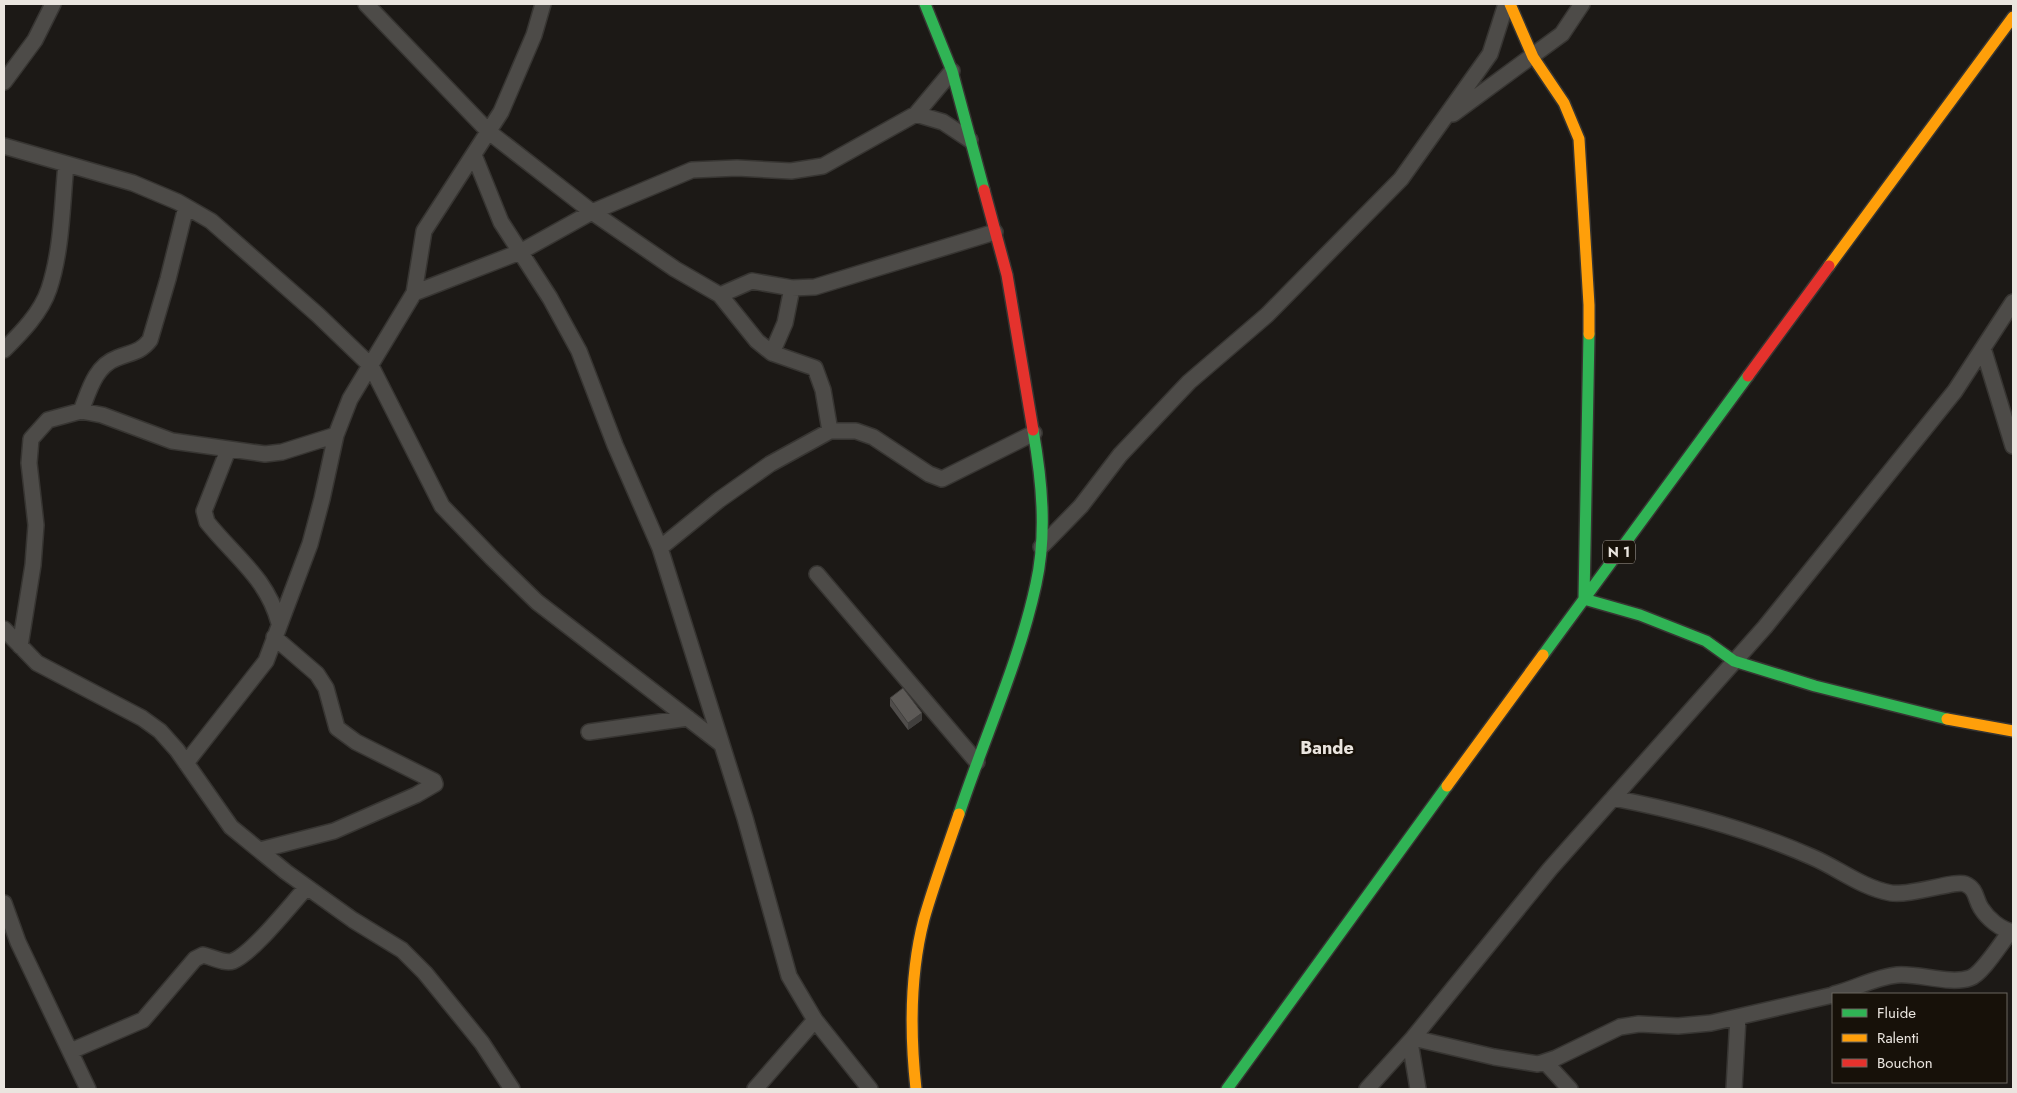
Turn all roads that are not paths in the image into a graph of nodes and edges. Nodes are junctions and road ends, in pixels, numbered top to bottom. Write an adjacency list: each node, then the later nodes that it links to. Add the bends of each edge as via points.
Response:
1 (53, 4): 11 (street, via 35,40)
2 (366, 4): 14 (street)
3 (543, 4): 14 (street, via 534,35)
4 (925, 4): 10 (main road)
5 (1506, 4): 13 (street, via 1490,54)
6 (1510, 4): 9 (main road)
7 (1582, 4): 9 (street, via 1562,34)
8 (2013, 17): 40 (main road, N 1)
9 (1533, 57): 13 (street); 40 (main road, via 1564,103 1579,139 1589,305)
10 (952, 72): 12 (street); 15 (main road)
11 (4, 82)
12 (916, 114): 15 (street, via 943,122); 20 (street, via 824,166 791,171 692,170)
13 (1444, 120): 37 (street, via 1401,179 1267,315 1189,382 1120,455 1081,506)
14 (489, 132): 17 (street); 20 (street)
15 (970, 140): 21 (main road)
16 (4, 146): 18 (street)
17 (474, 155): 22 (street, via 501,222); 24 (street, via 424,231)
18 (66, 164): 19 (street, via 133,183); 28 (street, via 58,245 49,290 36,315)
19 (186, 207): 30 (street, via 211,221); 31 (street, via 150,340 134,354 116,358 102,367)
20 (592, 212): 22 (street); 25 (street, via 675,269)
21 (995, 232): 23 (street, via 815,287); 33 (main road, via 1007,275)
22 (520, 252): 24 (street); 38 (street, via 579,351)
23 (792, 288): 25 (street, via 752,280); 29 (street, via 785,323)
24 (414, 293): 30 (street)
25 (720, 295): 29 (street, via 757,341)
26 (2013, 302): 27 (street)
27 (1983, 348): 35 (street); 45 (street, via 1955,391)
28 (4, 350)
29 (772, 353): 32 (street, via 815,368 823,390)
30 (371, 366): 34 (street, via 350,399); 46 (street, via 442,506 537,602)
31 (81, 411): 36 (street, via 102,415 172,442); 44 (street, via 48,420 31,439 29,463 36,525)
32 (830, 431): 33 (street, via 856,431 874,437 929,474 942,479); 38 (street, via 770,464)
33 (1034, 433): 37 (main road, via 1042,493)
34 (336, 435): 36 (street, via 282,452 265,454); 41 (street, via 310,544)
35 (2013, 446)
36 (228, 450): 41 (street, via 204,511 207,522 259,578 274,602)
37 (1041, 546): 50 (main road, via 1036,584 1018,645)
38 (660, 548): 49 (street)
39 (817, 574): 50 (street)
40 (1584, 600): 45 (main road, via 1640,615 1706,641); 69 (main road, N 1)
41 (280, 623): 43 (street)
42 (4, 629): 44 (street)
43 (274, 637): 51 (street, via 266,661); 53 (street, via 317,674 326,688 337,728 356,742 435,784 334,831)
44 (20, 646): 51 (street, via 37,663 142,718 160,731)
45 (1734, 661): 47 (main road, via 1815,686 1961,723); 52 (street)
46 (688, 718): 48 (street); 49 (street)
47 (2013, 731)
48 (589, 732)
49 (720, 743): 60 (street, via 745,818 789,976)
50 (977, 762): 68 (main road, via 924,920 911,1039)
51 (186, 763): 53 (street, via 231,827)
52 (1613, 798): 56 (street, via 1745,832 1812,857 1867,886 1891,893 1912,894 1965,883 1976,892 1980,907 1996,925); 61 (street, via 1550,869)
53 (260, 850): 54 (street)
54 (307, 887): 62 (street, via 234,961 204,955 195,959 143,1020); 65 (street, via 408,956 482,1043)
55 (4, 903): 62 (street, via 18,942)
56 (2012, 932): 57 (street, via 1971,978 1957,980 1898,975)
57 (1837, 993)
58 (1832, 994): 59 (street)
59 (1738, 1018): 63 (street, via 1678,1026 1639,1024 1620,1027); 73 (street)
60 (814, 1020): 66 (street); 67 (street)
61 (1411, 1040): 63 (street, via 1494,1057 1538,1064); 70 (street); 71 (street)
62 (71, 1051): 64 (street)
63 (1545, 1062): 72 (street)
64 (88, 1089)
65 (512, 1089)
66 (755, 1089)
67 (870, 1089)
68 (916, 1089)
69 (1227, 1089)
70 (1367, 1089)
71 (1418, 1089)
72 (1570, 1089)
73 (1734, 1089)

